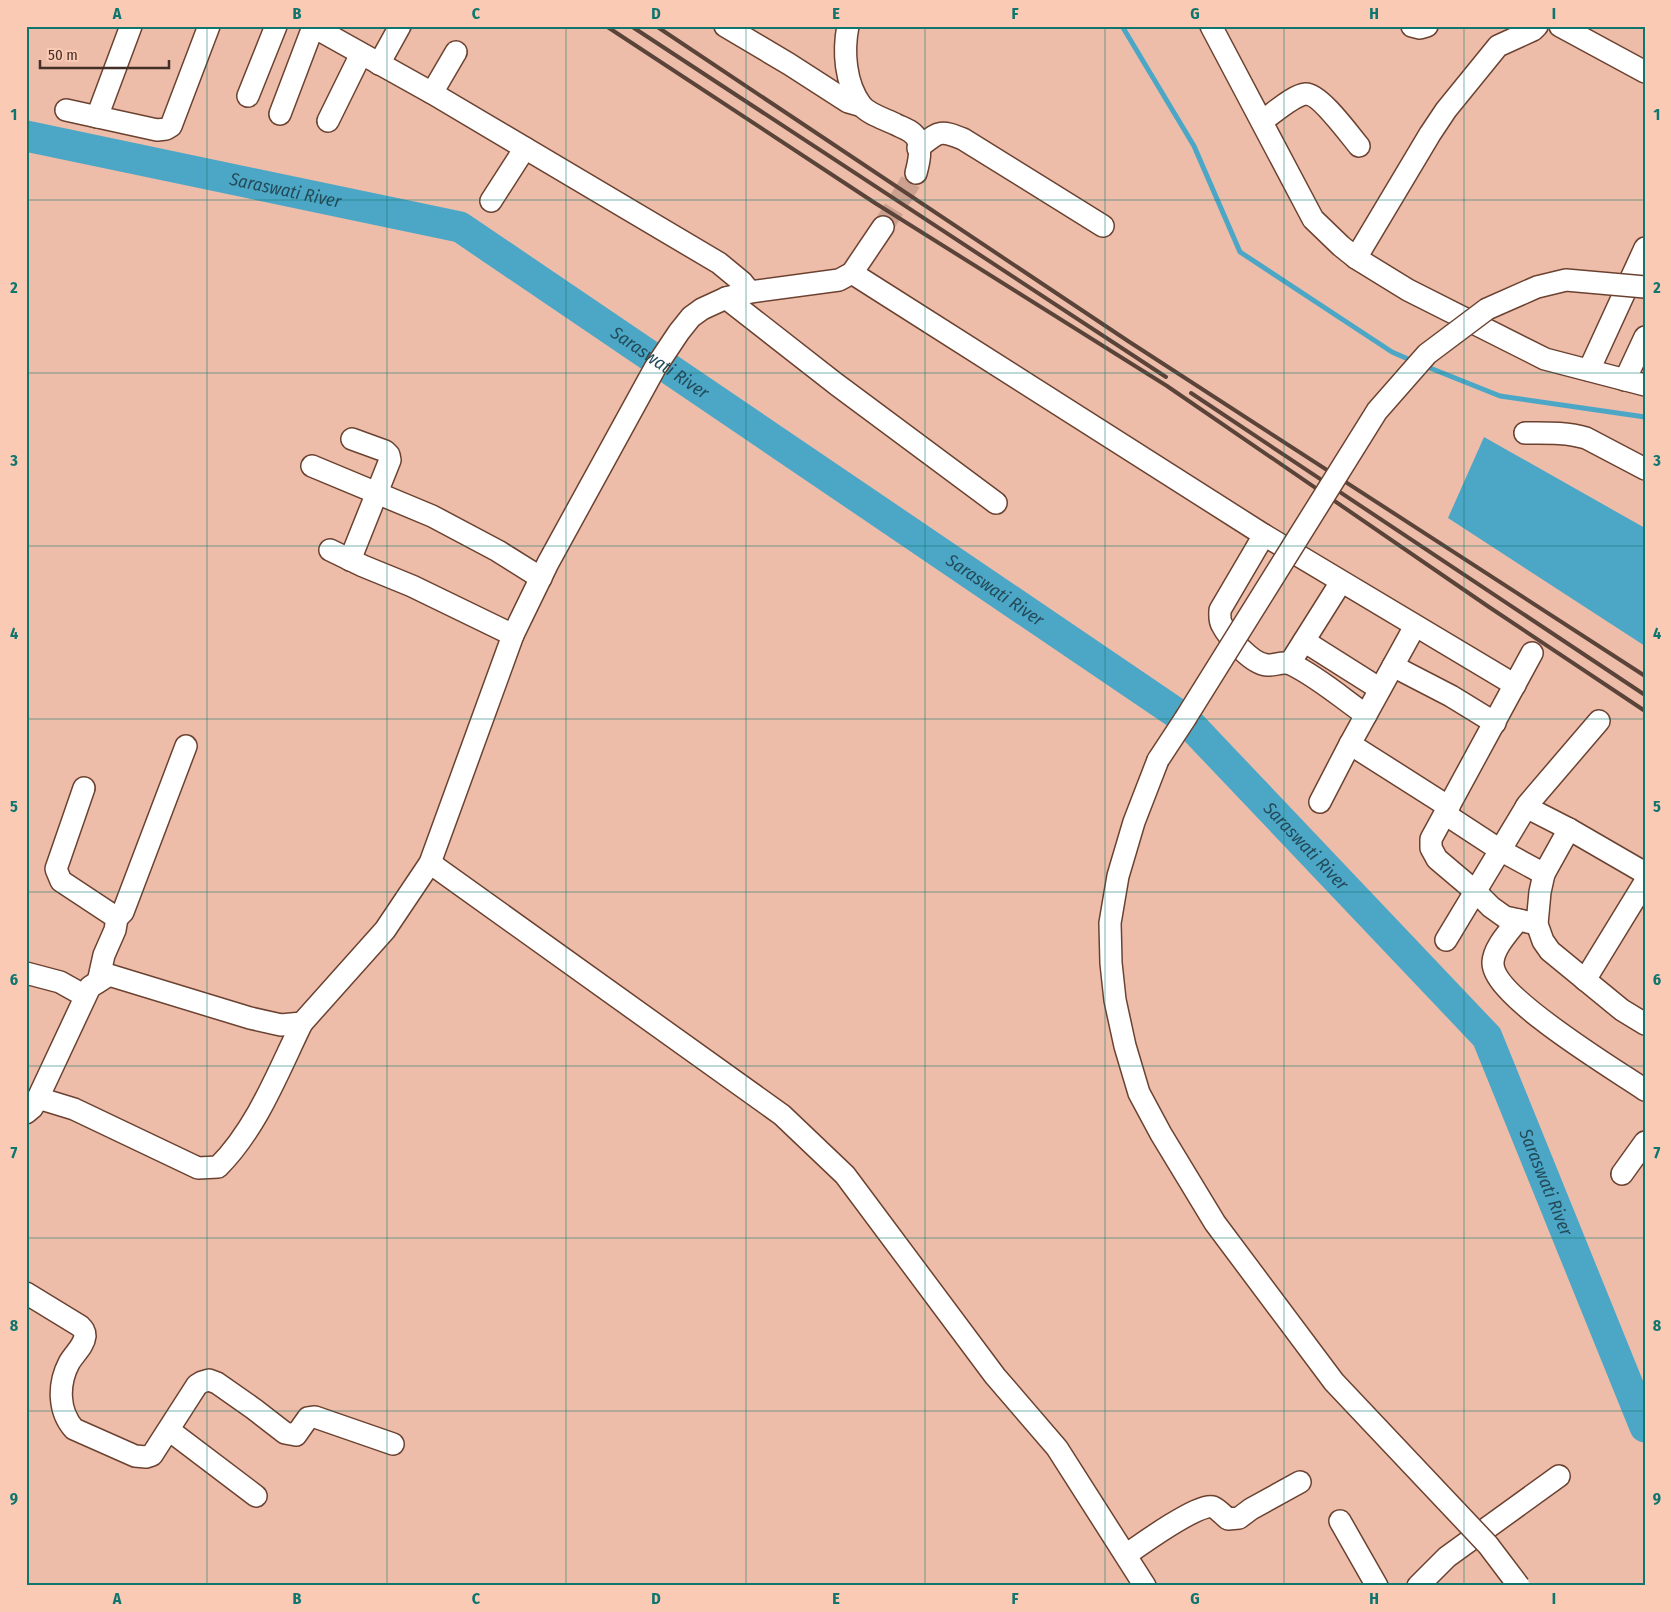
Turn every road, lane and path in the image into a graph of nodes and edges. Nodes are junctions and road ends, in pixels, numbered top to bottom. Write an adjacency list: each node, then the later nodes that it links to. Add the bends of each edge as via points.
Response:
1 (131, 26): 21 (street)
2 (209, 26): 21 (street, via 171,126 157,130)
3 (276, 26): 17 (street)
4 (312, 26): 14 (street); 20 (street)
5 (400, 26): 14 (street)
6 (725, 26): 18 (street, via 848,102)
7 (848, 26): 18 (street, via 846,63 853,90)
8 (1211, 26): 23 (street)
9 (1412, 26): 10 (street)
10 (1427, 26)
11 (1537, 26): 32 (street, via 1498,46 1468,82 1430,134)
12 (1560, 26): 15 (street)
13 (456, 52): 16 (street)
14 (370, 59): 16 (street); 22 (street)
15 (1645, 72)
16 (432, 93): 25 (street)
17 (248, 96)
18 (862, 106): 26 (street, via 910,131 917,138)
19 (66, 110): 21 (street)
20 (280, 114)
21 (97, 117)
22 (328, 121)
23 (1262, 121): 24 (street, via 1295,97 1313,96); 32 (street, via 1313,219)
24 (1359, 146)
25 (524, 148): 28 (street); 35 (street, via 719,263)
26 (918, 148): 27 (street, via 920,156); 29 (street, via 939,133 947,132)
27 (916, 173)
28 (491, 202)
29 (1103, 226)
30 (883, 227): 33 (street)
31 (1645, 248): 38 (street)
32 (1356, 258): 38 (street, via 1408,290 1545,359)
33 (852, 273): 35 (street, via 839,280); 46 (street)
34 (1645, 288): 98 (street, bridge, via 1566,280 1537,287 1487,308 1427,354 1377,411 1158,760 1118,876 1110,923 1115,1000 1124,1046 1139,1093 1215,1223 1334,1382 1488,1545)
35 (750, 292): 36 (street)
36 (726, 298): 45 (street); 49 (street, via 691,317 655,368)
37 (1645, 337): 39 (street)
38 (1589, 370): 39 (street)
39 (1635, 382)
40 (1525, 433): 43 (street, via 1581,436)
41 (352, 439): 44 (street, via 389,455 390,460)
42 (312, 466): 44 (street)
43 (1645, 469)
44 (376, 492): 48 (street); 49 (street, via 498,551)
45 (996, 503)
46 (1264, 535): 50 (street); 55 (street, via 1220,610 1219,618 1239,646 1257,662 1267,666)
47 (330, 550): 48 (street)
48 (350, 560): 52 (street)
49 (541, 578): 52 (street)
50 (1341, 582): 51 (street); 53 (street)
51 (1415, 626): 56 (street); 57 (street)
52 (514, 635): 70 (street)
53 (1304, 642): 55 (street); 58 (street)
54 (1532, 653): 57 (street)
55 (1290, 663): 59 (street)
56 (1393, 666): 58 (street); 61 (street)
57 (1515, 685): 61 (street)
58 (1380, 689): 59 (street)
59 (1366, 714): 62 (street)
60 (1599, 721): 66 (street)
61 (1495, 723): 67 (street)
62 (1350, 744): 65 (street); 67 (street)
63 (186, 746): 75 (street, via 123,912)
64 (84, 788): 75 (street, via 56,869 61,881)
65 (1320, 802)
66 (1526, 807): 68 (street); 69 (street)
67 (1447, 811): 69 (street); 74 (street, via 1431,839 1431,848 1437,859)
68 (1569, 829): 71 (street); 72 (street)
69 (1500, 850): 72 (street); 74 (street)
70 (430, 863): 81 (street, via 385,930); 94 (street, via 782,1114 845,1175 995,1376 1057,1448)
71 (1645, 873)
72 (1544, 874): 76 (street)
73 (1645, 882): 79 (street)
74 (1476, 892): 76 (street, via 1505,917); 77 (street)
75 (117, 918): 80 (street)
76 (1527, 922): 79 (street, via 1550,951); 83 (street, via 1495,953 1496,975 1510,993 1550,1026)
77 (1446, 940)
78 (26, 973): 80 (street)
79 (1585, 980): 82 (street)
80 (92, 989): 81 (street, via 109,975 250,1018 281,1025); 84 (street)
81 (302, 1023): 84 (street, via 256,1116 218,1167 198,1168 74,1109)
82 (1645, 1024)
83 (1645, 1090)
84 (32, 1105)
85 (1645, 1142): 86 (street)
86 (1622, 1174)
87 (26, 1293): 88 (street, via 85,1331 82,1345 69,1363 60,1400 74,1429 136,1456 146,1457 152,1455)
88 (169, 1430): 89 (street, via 197,1385 209,1380 285,1433 296,1435 308,1418 315,1417); 92 (street)
89 (393, 1444)
90 (1559, 1476): 95 (street, via 1447,1557)
91 (1300, 1482): 94 (street, via 1239,1518 1228,1519 1214,1507 1205,1506)
92 (256, 1496)
93 (1340, 1521): 97 (street)
94 (1126, 1555): 96 (street)
95 (1422, 1584)
96 (1145, 1586)
97 (1377, 1586)
98 (1519, 1586)

